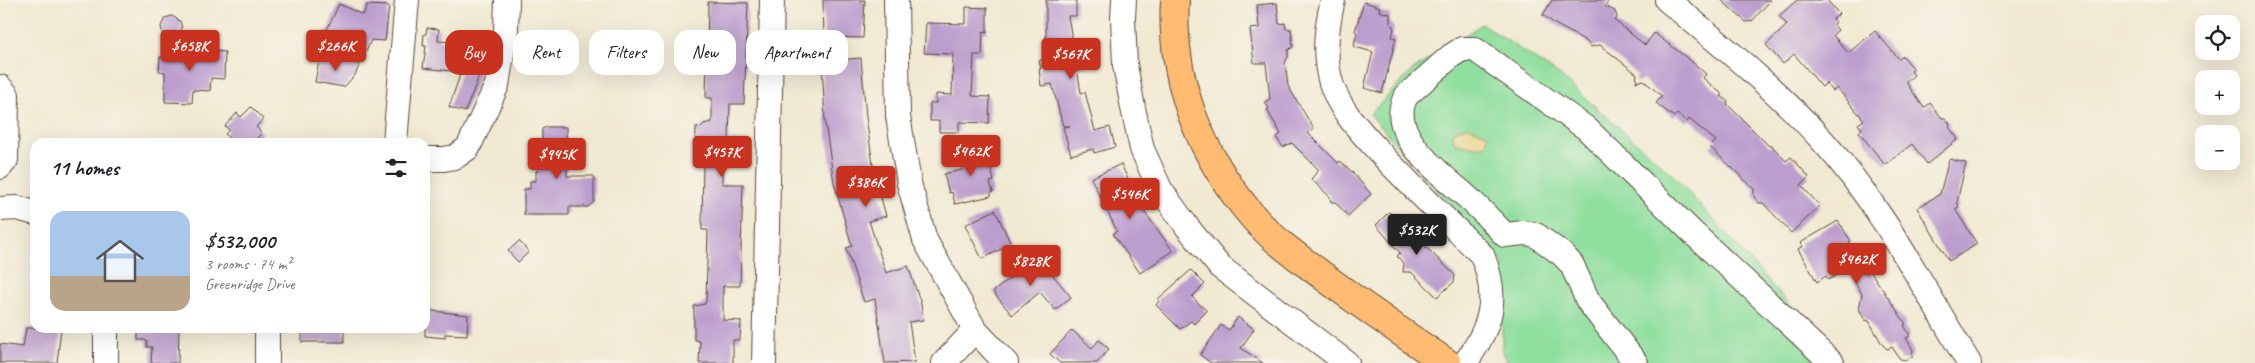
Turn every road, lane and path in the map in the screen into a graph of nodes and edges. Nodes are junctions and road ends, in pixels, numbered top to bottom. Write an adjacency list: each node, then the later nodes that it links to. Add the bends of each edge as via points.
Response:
1 (407, 0): 10 (street)
2 (507, 0): 11 (street, via 497,85 468,148 456,157)
3 (772, 0): 20 (street)
4 (896, 0): 15 (street, via 898,116 909,183 925,240)
5 (1124, 0): 23 (street, via 1125,66 1133,108 1142,149 1160,189 1220,267)
6 (1175, 0): 24 (main road, via 1176,50 1187,101 1203,143 1254,219 1282,245 1381,319)
7 (1333, 0): 25 (street, via 1326,41 1327,64 1338,100 1358,129 1482,255 1487,266 1492,293 1487,328)
8 (1667, 0): 28 (street, via 1791,108 1822,140 1896,238)
9 (0, 87): 12 (street, via 7,95 6,160)
10 (395, 138)
11 (430, 159)
12 (0, 167)
13 (0, 209): 14 (street, via 17,208)
14 (30, 212)
15 (975, 330): 21 (street); 22 (street)
16 (106, 333): 18 (street)
17 (267, 333): 19 (street)
18 (106, 363)
19 (267, 363)
20 (764, 363)
21 (944, 363)
22 (1006, 363)
23 (1347, 363)
24 (1448, 363)
25 (1466, 363)
26 (1636, 363): 27 (street, via 1588,301 1572,264 1536,235 1504,235 1487,215 1443,178 1421,154 1402,125 1400,112 1407,95 1462,49 1474,49 1586,128)
27 (1832, 363)
28 (1970, 363)

